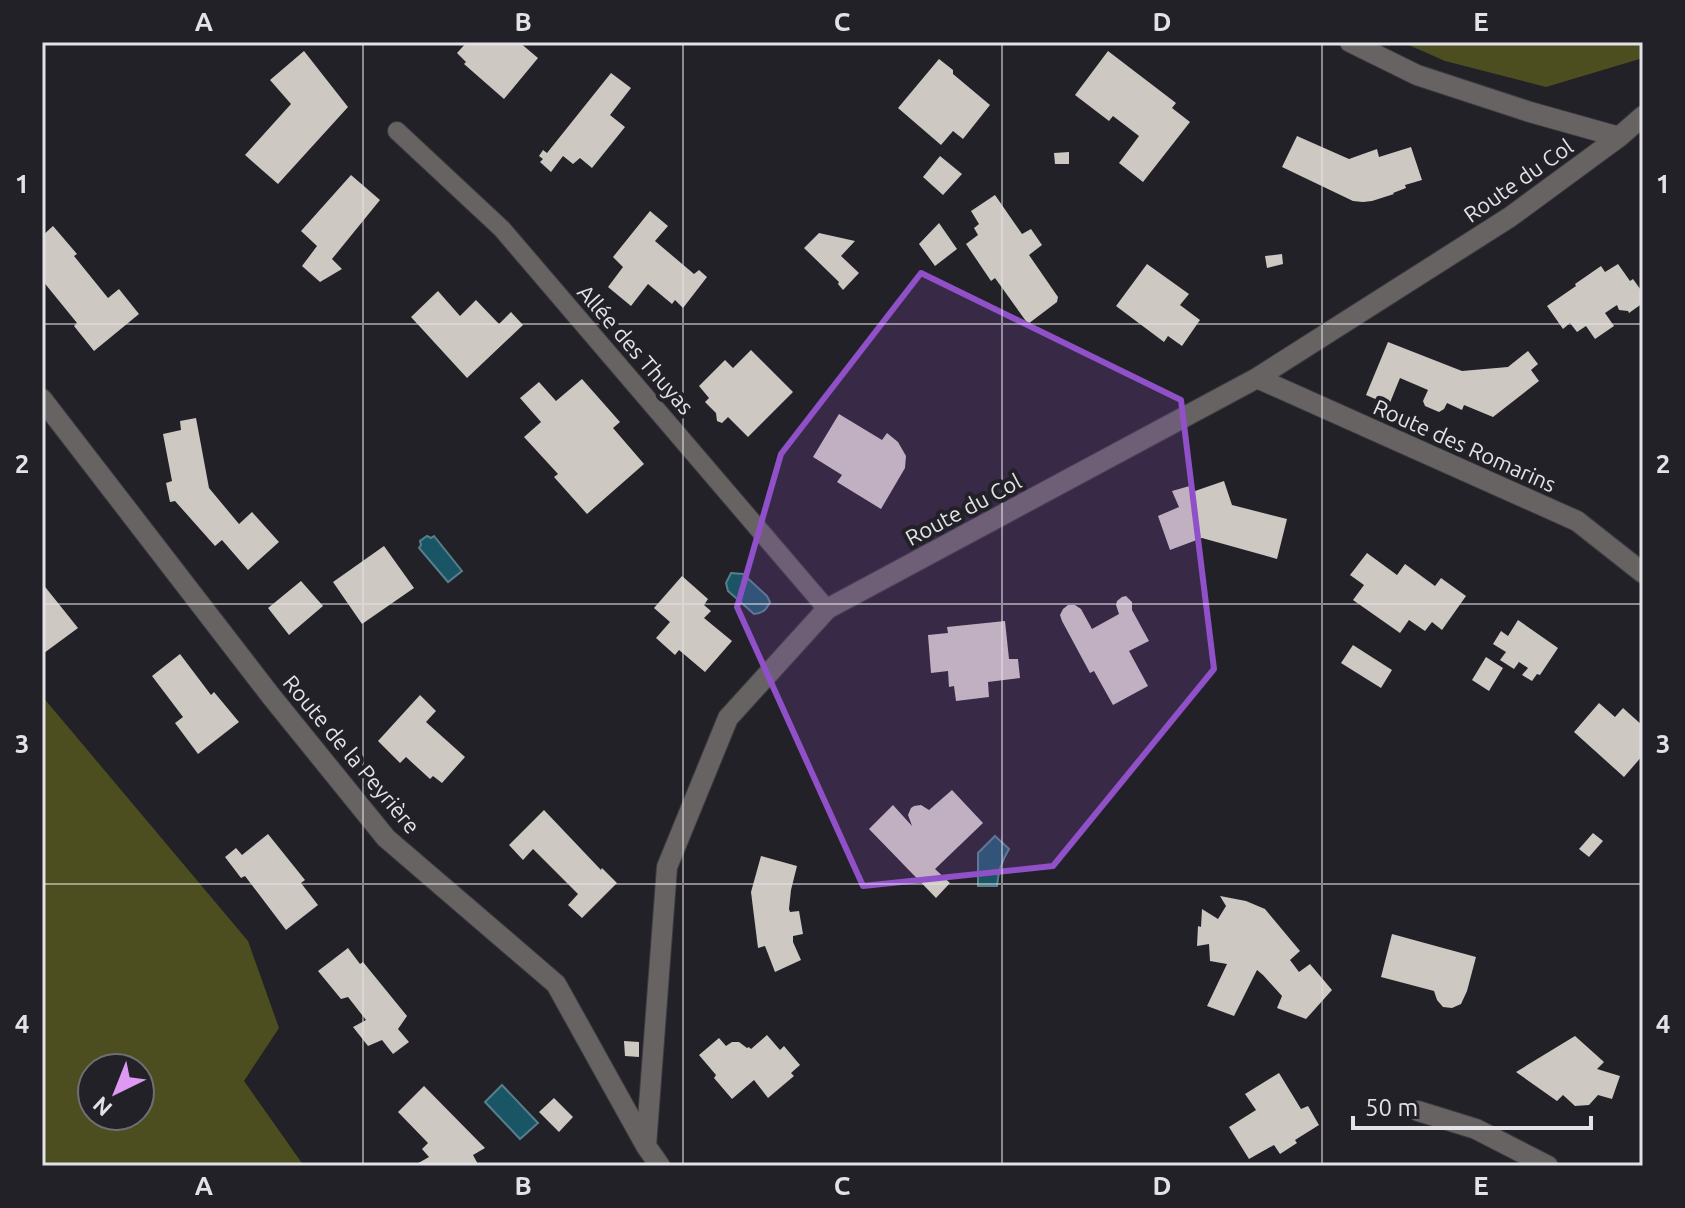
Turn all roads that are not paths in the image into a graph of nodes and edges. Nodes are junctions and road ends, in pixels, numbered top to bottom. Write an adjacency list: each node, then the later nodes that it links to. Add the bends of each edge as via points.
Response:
1 (1350, 42): 4 (street, via 1417,75)
2 (1643, 116): 4 (street, Route du Col)
3 (397, 131): 8 (lane, Allée des Thuyas, via 502,229)
4 (1619, 137): 5 (street, Route du Col, via 1510,217)
5 (1257, 378): 7 (street, Route des Romarins, via 1577,521); 8 (street, Route du Col)
6 (42, 399): 10 (street, Route de la Peyrière, via 386,838 556,984)
7 (1643, 573)
8 (827, 609): 10 (street, Route du Col, via 728,718 667,867)
9 (1418, 1111): 12 (street, via 1476,1129)
10 (646, 1146): 11 (street, Route de la Peyrière)
11 (660, 1166)
12 (1548, 1166)

